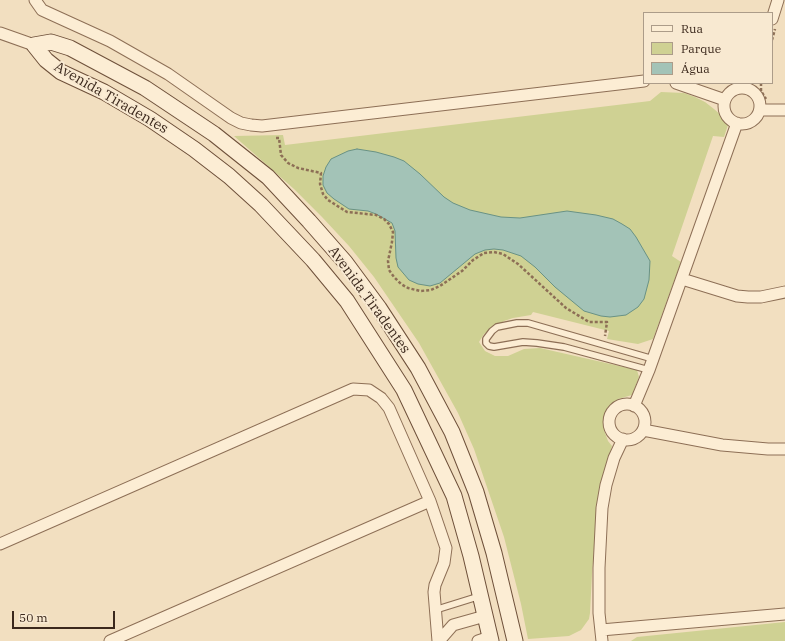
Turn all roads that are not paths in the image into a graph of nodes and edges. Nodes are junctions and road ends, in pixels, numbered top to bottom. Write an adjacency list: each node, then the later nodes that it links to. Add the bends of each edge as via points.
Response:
1 (35, 0): 6 (street, via 42,10 110,41 168,74 231,118 251,125 262,126)
2 (778, 0): 3 (street)
3 (773, 16)
4 (0, 33): 5 (street)
5 (34, 45): 22 (street, Avenida Tiradentes, via 51,42 70,48 145,88 214,134 268,177 309,221 345,262 418,368 452,432 476,492); 23 (street, Avenida Tiradentes, via 46,60 61,72 104,92 150,119 213,163 261,205 313,260 347,301 404,390 454,496)
6 (643, 81)
7 (679, 84): 9 (street)
8 (750, 86): 9 (street, via 732,91); 10 (street, via 759,100)
9 (725, 100): 12 (street, via 725,111)
10 (760, 110): 11 (street); 12 (street, via 748,122)
11 (785, 110)
12 (737, 123): 13 (street)
13 (682, 279): 14 (street, via 742,296 761,297); 15 (street)
14 (785, 292)
15 (651, 364): 15 (lane, via 611,348 528,323 497,327 486,339 489,346 494,347 523,342 538,343); 16 (street)
16 (634, 406): 17 (street, via 642,413 645,424); 18 (street, via 628,404 617,407 610,416 609,422 613,433)
17 (643, 430): 18 (street, via 634,438); 19 (street, via 722,445)
18 (623, 439): 28 (street, via 614,458 602,508 598,613)
19 (785, 449)
20 (430, 501): 21 (street, via 386,403 369,390 353,390); 25 (street, via 446,548 444,563 435,585); 30 (street)
21 (0, 544)
22 (494, 553): 23 (street); 32 (street, Avenida Tiradentes)
23 (471, 556): 24 (street, Avenida Tiradentes)
24 (480, 596): 25 (lane); 27 (street, Avenida Tiradentes)
25 (435, 610): 31 (street)
26 (785, 614): 28 (street)
27 (485, 616): 29 (street, Avenida Tiradentes); 31 (street, via 453,625)
28 (601, 638)
29 (486, 640)
30 (110, 641)
31 (438, 641)
32 (515, 641)

